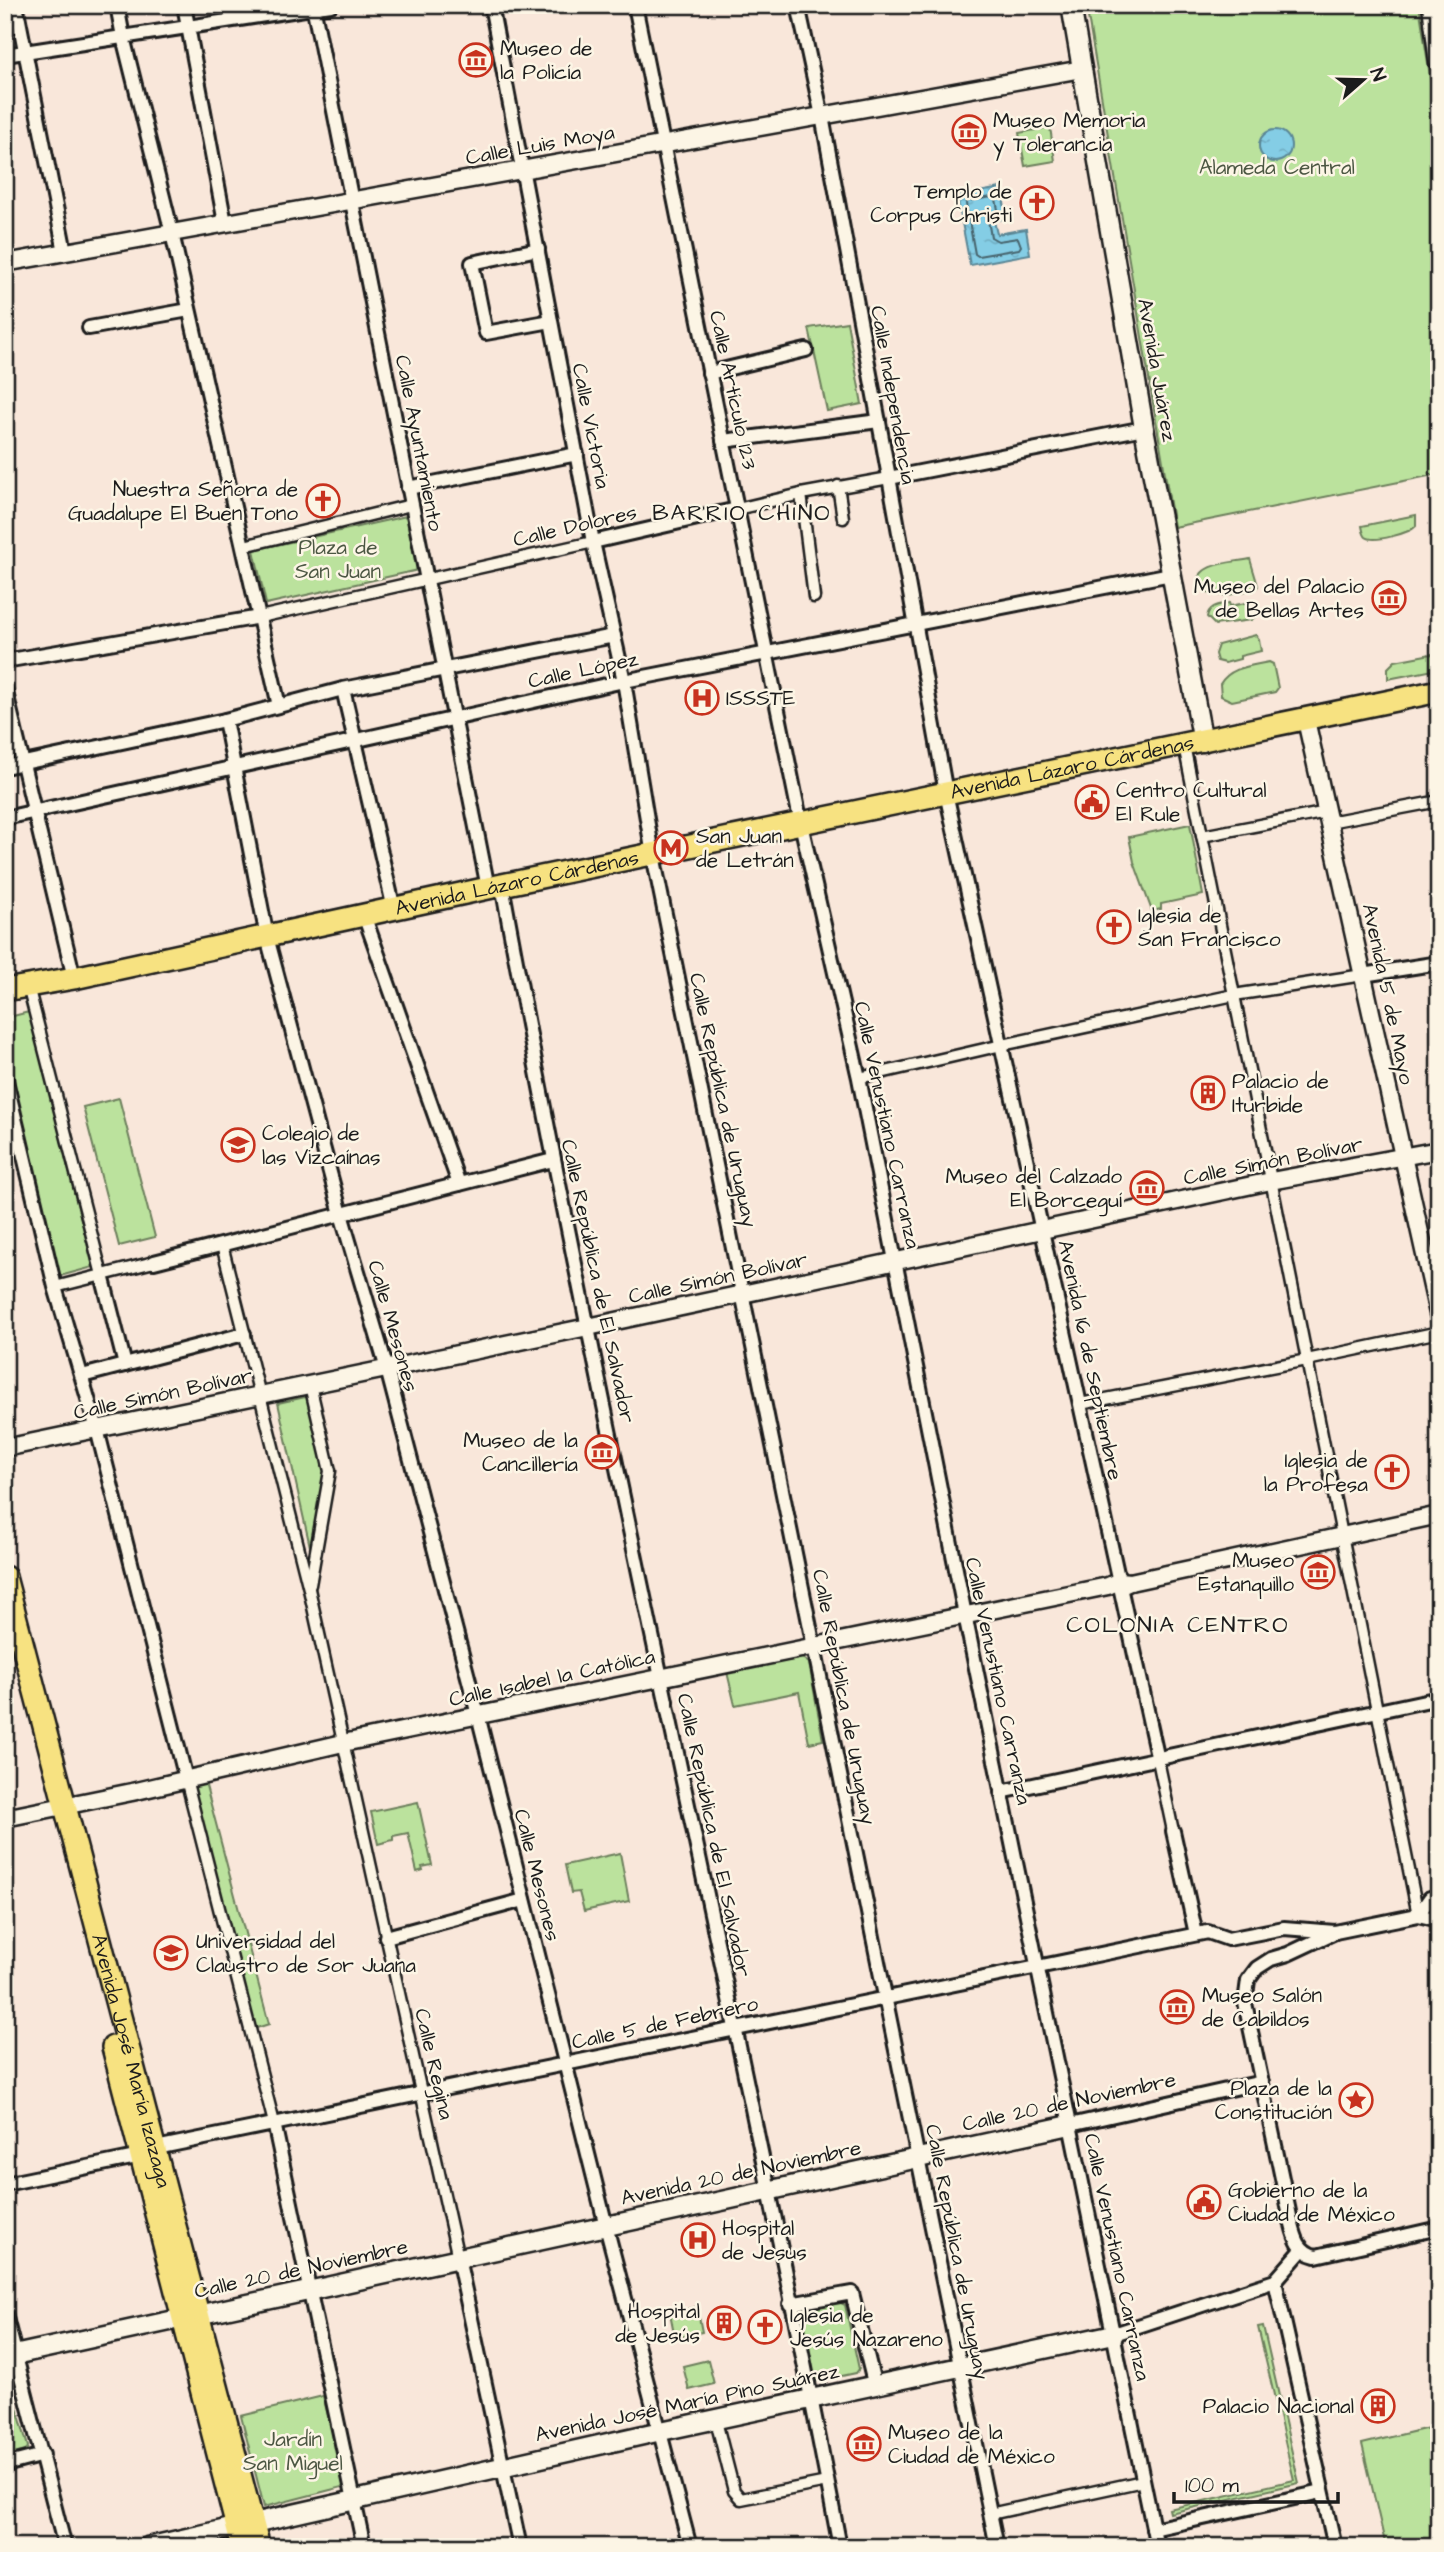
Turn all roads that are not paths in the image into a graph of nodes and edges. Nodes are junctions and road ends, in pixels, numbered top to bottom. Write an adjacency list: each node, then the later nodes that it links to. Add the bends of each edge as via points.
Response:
1 (16, 5): 13 (street)
2 (117, 5): 12 (street)
3 (184, 5): 11 (street)
4 (331, 5): 10 (street)
5 (491, 5): 19 (street, Calle Victoria)
6 (635, 5): 18 (street, Calle Artículo 123)
7 (799, 5): 17 (street, Calle Independencia)
8 (1072, 5): 16 (main road, Avenida Juárez)
9 (1432, 5): 15 (main road)
10 (313, 7): 11 (street); 20 (street, Calle Ayuntamiento)
11 (187, 27): 12 (street); 21 (street)
12 (123, 37): 13 (street); 22 (street)
13 (26, 52): 14 (street); 24 (street)
14 (5, 55)
15 (1439, 62)
16 (1082, 69): 17 (street, Calle Luis Moya); 32 (main road, Avenida Juárez)
17 (822, 116): 18 (street, Calle Luis Moya); 31 (street, Calle Independencia)
18 (663, 145): 19 (street, Calle Luis Moya); 30 (street, Calle Artículo 123)
19 (523, 170): 20 (street, Calle Luis Moya); 23 (street, Calle Victoria)
20 (351, 201): 21 (street, Calle Luis Moya); 37 (street, Calle Ayuntamiento)
21 (225, 223): 22 (street, Calle Luis Moya)
22 (172, 233): 24 (street, Calle Luis Moya); 26 (street)
23 (538, 250): 27 (street, Calle Victoria); 27 (street, via 472,263 486,333)
24 (65, 252): 25 (street, Calle Luis Moya)
25 (5, 263)
26 (189, 310): 28 (street); 43 (street)
27 (551, 321): 34 (street, Calle Victoria)
28 (89, 328)
29 (806, 350): 30 (street)
30 (709, 373): 33 (street, Calle Artículo 123)
31 (879, 421): 33 (street); 35 (street, Calle Independencia)
32 (1144, 428): 35 (street, Calle Dolores); 44 (main road, Avenida Juárez)
33 (723, 441): 40 (street, Calle Artículo 123)
34 (577, 454): 37 (street); 42 (street, Calle Victoria)
35 (889, 478): 36 (street, Calle Dolores); 48 (street, Calle Independencia)
36 (838, 486): 38 (street, Calle Dolores); 41 (street)
37 (408, 488): 39 (street, Calle Ayuntamiento)
38 (801, 494): 40 (street, Calle Dolores); 46 (street)
39 (411, 505): 43 (street); 45 (street, Calle Ayuntamiento)
40 (737, 509): 42 (street, Calle Dolores); 50 (street, Calle Artículo 123)
41 (843, 518)
42 (593, 542): 45 (street, Calle Dolores); 49 (street, Calle Victoria)
43 (244, 547): 47 (street)
44 (1171, 574): 48 (street, Calle López); 62 (main road, Avenida Juárez)
45 (426, 579): 47 (street, Calle Dolores); 52 (street, Calle Ayuntamiento)
46 (814, 597)
47 (260, 617): 51 (street); 57 (street)
48 (914, 624): 50 (street, Calle López); 66 (street, Calle Independencia)
49 (614, 636): 52 (street); 53 (street, Calle Victoria)
50 (767, 653): 53 (street, Calle López); 71 (street, Calle Artículo 123)
51 (5, 661)
52 (444, 668): 55 (street); 58 (street, Calle Ayuntamiento)
53 (624, 681): 58 (street, Calle López); 73 (street, Calle Victoria)
54 (5, 688): 63 (street)
55 (343, 689): 57 (street); 61 (street)
56 (1439, 691): 60 (main road, Avenida Lázaro Cárdenas)
57 (279, 706): 59 (street)
58 (454, 717): 61 (street, Calle López); 74 (street, Calle Ayuntamiento)
59 (225, 720): 63 (street); 65 (street, Calle Mesones)
60 (1306, 720): 62 (main road, Avenida Lázaro Cárdenas); 69 (street, Avenida 5 de Mayo)
61 (355, 739): 65 (street, Calle López); 75 (street)
62 (1194, 743): 66 (main road, Avenida Lázaro Cárdenas); 72 (street)
63 (24, 763): 64 (street); 68 (street)
64 (5, 767)
65 (234, 767): 68 (street, Calle López); 77 (street, Calle Mesones)
66 (946, 793): 71 (main road, Avenida Lázaro Cárdenas); 84 (street, Avenida 16 de Septiembre)
67 (1439, 801): 69 (street)
68 (35, 812): 70 (street, Calle López); 80 (street)
69 (1328, 817): 72 (street); 79 (street, Avenida 5 de Mayo)
70 (5, 818)
71 (801, 824): 73 (main road, Avenida Lázaro Cárdenas); 86 (street, Calle Venustiano Carranza)
72 (1202, 836): 83 (street)
73 (653, 855): 74 (main road, Avenida Lázaro Cárdenas); 99 (street, Calle República de Uruguay)
74 (495, 886): 75 (main road, Avenida Lázaro Cárdenas); 89 (street, Calle República de El Salvador)
75 (394, 909): 76 (main road, Avenida Lázaro Cárdenas)
76 (364, 915): 77 (main road, Avenida Lázaro Cárdenas); 91 (street)
77 (267, 937): 80 (main road, Avenida Lázaro Cárdenas); 92 (street, Calle Mesones)
78 (1439, 962): 79 (street)
79 (1363, 975): 83 (street); 88 (street, Avenida 5 de Mayo)
80 (74, 978): 81 (main road, Avenida Lázaro Cárdenas)
81 (28, 986): 82 (main road, Avenida Lázaro Cárdenas); 97 (street)
82 (5, 990)
83 (1234, 995): 84 (street); 90 (street)
84 (1002, 1045): 86 (street); 93 (street, Avenida 16 de Septiembre)
85 (5, 1076): 98 (street)
86 (859, 1078): 96 (street, Calle Venustiano Carranza)
87 (1439, 1150): 88 (street, Calle Simón Bolívar)
88 (1403, 1158): 90 (street, Calle Simón Bolívar); 100 (street, Avenida 5 de Mayo)
89 (553, 1160): 91 (street); 101 (street, Calle República de El Salvador)
90 (1271, 1181): 93 (street, Calle Simón Bolívar); 104 (street)
91 (460, 1184): 92 (street)
92 (341, 1214): 94 (street); 106 (street, Calle Mesones)
93 (1043, 1230): 96 (street, Calle Simón Bolívar); 110 (street, Avenida 16 de Septiembre)
94 (222, 1245): 95 (street); 103 (street)
95 (154, 1262): 97 (street)
96 (895, 1262): 99 (street, Calle Simón Bolívar); 118 (street, Calle Venustiano Carranza)
97 (102, 1275): 98 (street); 105 (street)
98 (55, 1287): 107 (street)
99 (744, 1294): 101 (street, Calle Simón Bolívar); 120 (street, Calle República de Uruguay)
100 (1439, 1318)
101 (588, 1327): 106 (street, Calle Simón Bolívar); 121 (street, Calle República de El Salvador)
102 (1439, 1332): 104 (street)
103 (244, 1334): 105 (street); 109 (street)
104 (1307, 1360): 110 (street); 114 (street)
105 (125, 1365): 107 (street)
106 (387, 1369): 108 (street, Calle Simón Bolívar); 124 (street, Calle Mesones)
107 (82, 1376): 111 (street)
108 (310, 1385): 109 (street, Calle Simón Bolívar); 117 (street, Calle Regina, via 330,1471)
109 (260, 1395): 111 (street, Calle Simón Bolívar); 117 (street)
110 (1080, 1404): 116 (street, Avenida 16 de Septiembre)
111 (97, 1429): 112 (street, Calle Simón Bolívar); 127 (street)
112 (5, 1448)
113 (1439, 1516): 114 (street, Calle Isabel la Católica)
114 (1342, 1535): 116 (street, Calle Isabel la Católica); 123 (street)
115 (5, 1577): 129 (main road, Avenida José María Izazaga)
116 (1119, 1584): 118 (street, Calle Isabel la Católica); 126 (street, Avenida 16 de Septiembre)
117 (309, 1589): 125 (street, Calle Regina)
118 (965, 1615): 120 (street, Calle Isabel la Católica); 128 (street, Calle Venustiano Carranza)
119 (5, 1633): 129 (main road, Avenida José María Izazaga)
120 (814, 1646): 121 (street, Calle Isabel la Católica); 140 (street, Calle República de Uruguay)
121 (660, 1678): 124 (street, Calle Isabel la Católica); 141 (street, Calle República de El Salvador)
122 (1439, 1698): 123 (street)
123 (1377, 1712): 126 (street); 134 (street)
124 (478, 1715): 125 (street, Calle Isabel la Católica); 133 (street, Calle Mesones)
125 (343, 1742): 127 (street, Calle Isabel la Católica); 138 (street, Calle Regina)
126 (1158, 1760): 128 (street); 131 (street, Avenida 16 de Septiembre)
127 (186, 1779): 129 (street, Calle Isabel la Católica); 145 (street)
128 (1001, 1792): 139 (street, Calle Venustiano Carranza)
129 (57, 1807): 130 (street, Calle Isabel la Católica); 147 (main road, Avenida José María Izazaga)
130 (5, 1818)
131 (1173, 1831): 137 (street, Avenida 16 de Septiembre)
132 (1439, 1896): 134 (street, via 1430,1898)
133 (524, 1900): 138 (street); 142 (street, Calle Mesones)
134 (1418, 1915): 135 (street); 136 (street)
135 (1439, 1920)
136 (1335, 1931): 137 (street, Calle 5 de Febrero, via 1283,1928 1228,1940 1208,1932); 143 (street, via 1271,1959 1248,1980 1245,2003)
137 (1196, 1934): 139 (street, Calle 5 de Febrero)
138 (386, 1937): 144 (street, Calle Regina)
139 (1037, 1966): 140 (street, Calle 5 de Febrero); 146 (street, Calle Venustiano Carranza)
140 (885, 1997): 141 (street, Calle 5 de Febrero); 148 (street, Calle República de Uruguay)
141 (736, 2028): 142 (street, Calle 5 de Febrero); 151 (street, Calle República de El Salvador)
142 (566, 2063): 144 (street, Calle 5 de Febrero); 152 (street, Calle Mesones)
143 (1262, 2082): 146 (street, Calle 20 de Noviembre); 154 (street, via 1291,2221)
144 (421, 2093): 145 (street, Calle 5 de Febrero); 155 (street, Calle Regina)
145 (274, 2123): 147 (street, Calle 5 de Febrero); 157 (street)
146 (1070, 2125): 148 (main road, Calle 20 de Noviembre); 161 (street, Calle Venustiano Carranza)
147 (148, 2152): 150 (street, Calle 5 de Febrero); 160 (main road, Avenida José María Izazaga)
148 (918, 2158): 149 (main road, Calle 20 de Noviembre); 163 (street, Calle República de Uruguay)
149 (885, 2165): 151 (main road, Avenida 20 de Noviembre)
150 (5, 2184)
151 (769, 2191): 152 (main road, Avenida 20 de Noviembre); 158 (street, Calle República de El Salvador)
152 (606, 2226): 155 (main road, Calle 20 de Noviembre); 167 (street, Calle Mesones)
153 (1439, 2228): 154 (street, via 1316,2256)
154 (1302, 2250): 156 (street)
155 (458, 2258): 157 (main road, Calle 20 de Noviembre); 170 (street, Calle Regina)
156 (1275, 2281): 161 (street, Avenida José María Pino Suárez); 173 (street)
157 (308, 2291): 160 (main road, Calle 20 de Noviembre); 174 (street)
158 (790, 2304): 164 (street, via 852,2293); 165 (street, Calle República de El Salvador)
159 (5, 2314): 162 (street)
160 (191, 2316): 162 (main road, Calle 20 de Noviembre); 177 (main road, Avenida José María Izazaga)
161 (1114, 2334): 163 (main road, Avenida José María Pino Suárez); 171 (street, Calle Venustiano Carranza)
162 (11, 2356): 168 (street)
163 (960, 2369): 164 (main road, Avenida José María Pino Suárez); 175 (street, Calle República de Uruguay)
164 (875, 2387): 165 (main road, Avenida José María Pino Suárez)
165 (810, 2401): 166 (main road, Avenida José María Pino Suárez); 172 (street, Calle República de El Salvador)
166 (716, 2421): 167 (main road, Avenida José María Pino Suárez); 172 (street, via 734,2491 741,2499)
167 (661, 2431): 170 (main road, Avenida José María Pino Suárez); 183 (street, Calle Mesones)
168 (43, 2455): 169 (street); 178 (street)
169 (5, 2465)
170 (503, 2466): 174 (main road, Avenida José María Pino Suárez); 182 (street, Calle Regina)
171 (1143, 2481): 175 (street); 176 (street, Calle Venustiano Carranza)
172 (827, 2482): 184 (street, Calle República de El Salvador)
173 (1322, 2492): 176 (street); 187 (street)
174 (353, 2499): 177 (main road, Avenida José María Pino Suárez); 181 (street)
175 (990, 2514): 185 (street, Calle República de Uruguay)
176 (1153, 2529): 186 (street, Calle Venustiano Carranza)
177 (244, 2532): 179 (main road, Avenida José María Pino Suárez); 180 (main road, Avenida José María Izazaga)
178 (65, 2547)
179 (147, 2547)
180 (259, 2547)
181 (364, 2547)
182 (520, 2547)
183 (690, 2547)
184 (839, 2547)
185 (997, 2547)
186 (1157, 2547)
187 (1335, 2547)

